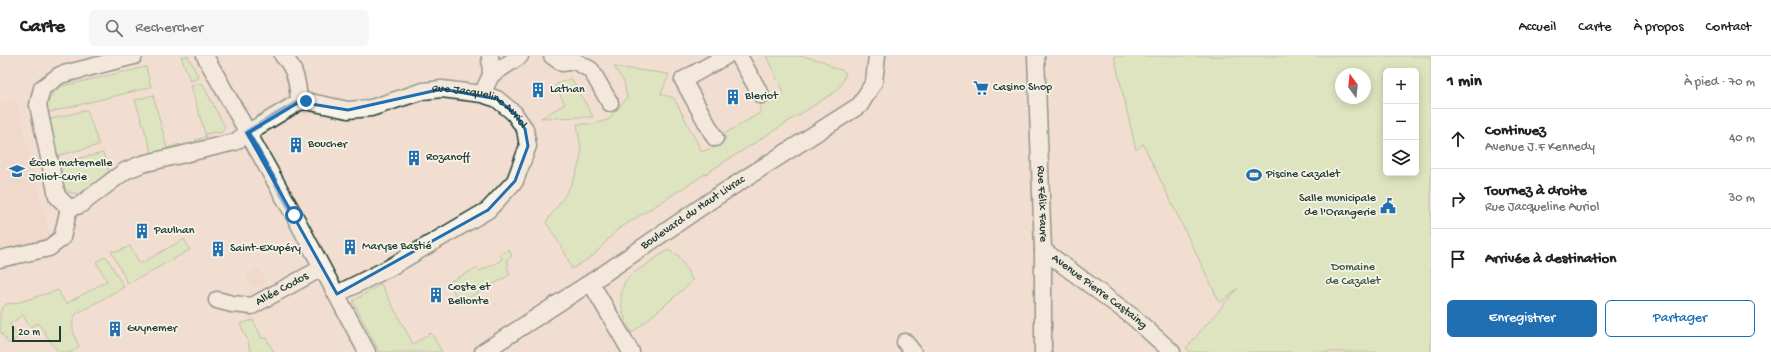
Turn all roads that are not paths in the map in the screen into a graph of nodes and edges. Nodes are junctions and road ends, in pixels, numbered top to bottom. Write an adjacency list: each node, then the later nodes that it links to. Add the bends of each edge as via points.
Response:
1 (134, 56): 18 (street, via 60,76 42,88 38,105 57,196)
2 (205, 56): 16 (street)
3 (283, 56): 14 (street, via 291,63)
4 (490, 56): 11 (street)
5 (520, 56): 11 (street)
6 (552, 56): 15 (street, via 562,63 576,61 591,70)
7 (726, 56): 17 (street, via 683,80)
8 (739, 56): 13 (street)
9 (877, 56): 22 (street, Boulevard du Haut Livrac, via 874,82 860,105 716,197)
10 (1036, 56): 19 (street, Rue Félix Faure)
11 (491, 75): 12 (street)
12 (482, 94): 14 (street, Rue Jacqueline Auriol, via 442,89 423,91 371,108 348,110 306,101); 23 (street, Rue Jacqueline Auriol, via 497,99 514,113 525,129 528,146 515,181 488,210 388,268)
13 (761, 95)
14 (299, 102): 16 (street)
15 (610, 103)
16 (247, 132): 18 (street, via 235,142 142,164 125,171 80,205); 21 (street)
17 (715, 138)
18 (69, 208): 20 (street, via 62,238 49,248)
19 (1043, 250): 28 (street, Rue Félix Faure); 29 (street, Avenue Pierre Castaing, via 1133,317)
20 (0, 259)
21 (322, 268): 23 (street); 24 (street, Allée Codos, via 252,306)
22 (591, 283): 26 (street, Boulevard du Haut Livrac); 27 (street)
23 (336, 294): 25 (street)
24 (217, 300)
25 (367, 352)
26 (483, 352)
27 (631, 352)
28 (1044, 352)
29 (1172, 352)

